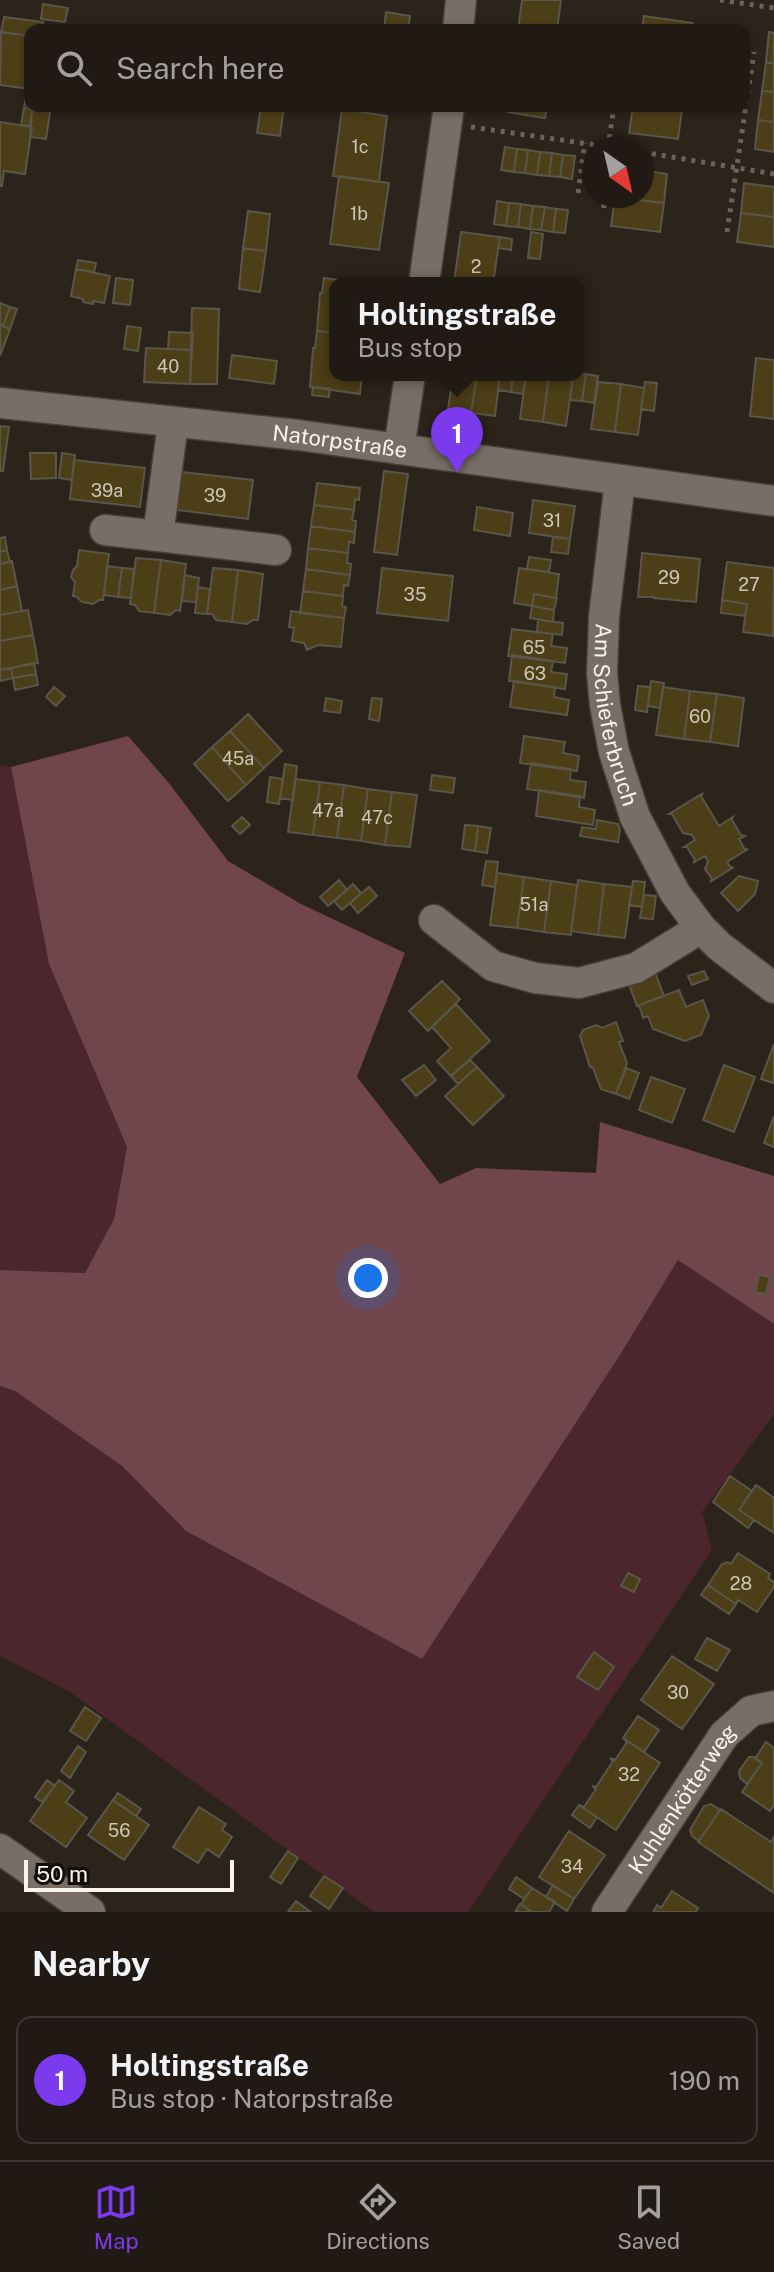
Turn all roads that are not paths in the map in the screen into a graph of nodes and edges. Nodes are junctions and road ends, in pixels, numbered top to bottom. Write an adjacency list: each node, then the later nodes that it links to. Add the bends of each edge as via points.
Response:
1 (461, 0): 2 (street)
2 (459, 24)
3 (448, 116): 4 (street)
4 (425, 277)
5 (409, 381): 8 (street)
6 (0, 403): 7 (street, Natorpstraße)
7 (173, 423): 8 (street, Natorpstraße); 12 (street)
8 (399, 449): 9 (street, Natorpstraße)
9 (620, 481): 10 (street, Natorpstraße); 15 (street, Am Schieferbruch, via 604,617 605,706 635,817 675,893)
10 (774, 501)
11 (105, 530): 12 (street)
12 (158, 536): 13 (street)
13 (276, 550)
14 (434, 920): 15 (street, via 493,966 579,983 636,968)
15 (701, 928): 16 (street, Am Schieferbruch)
16 (774, 988)
17 (774, 1706): 20 (street, Kuhlenkötterweg, via 751,1711 724,1735)
18 (0, 1849): 19 (street)
19 (90, 1912)
20 (607, 1912)

